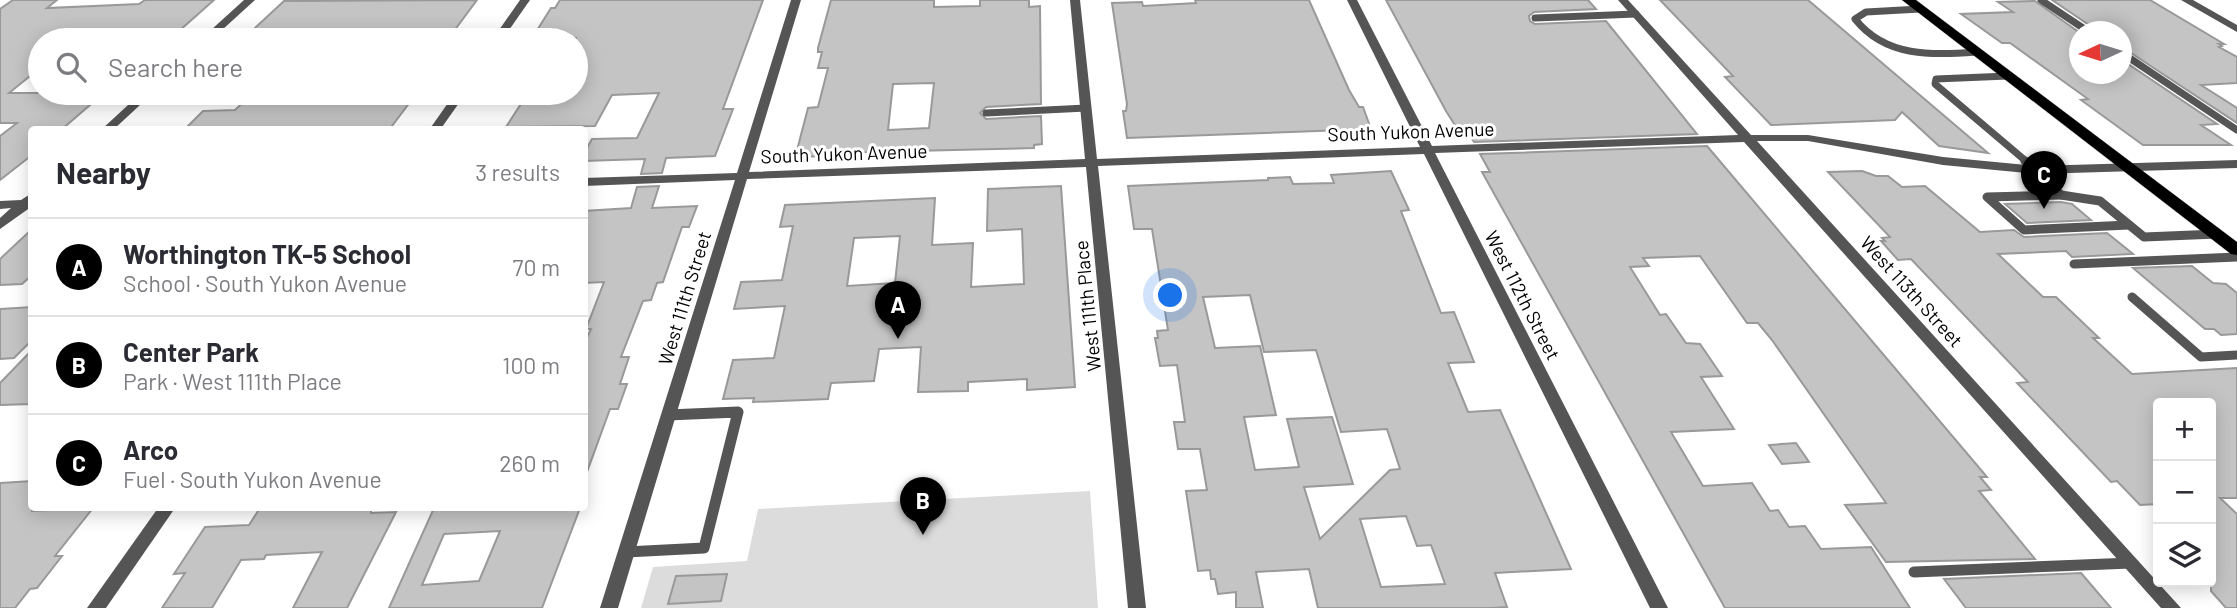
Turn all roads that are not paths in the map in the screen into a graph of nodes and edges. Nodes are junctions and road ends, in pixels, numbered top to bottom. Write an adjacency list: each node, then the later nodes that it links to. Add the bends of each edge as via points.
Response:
1 (250, 0): 14 (street)
2 (525, 0): 15 (street)
3 (796, 0): 33 (street, West 111th Street)
4 (1076, 0): 22 (street, West 111th Place)
5 (1352, 0): 28 (street, West 112th Street)
6 (1623, 0): 11 (street, West 113th Street)
7 (1908, 0): 10 (main road)
8 (2041, 0): 13 (lane)
9 (2186, 0): 16 (street)
10 (1920, 9): 17 (main road); 17 (lane, via 1866,12 1855,19 1883,44 1900,52)
11 (1636, 14): 12 (lane); 27 (street, West 113th Street)
12 (1535, 18)
13 (2072, 21)
14 (218, 28)
15 (505, 28)
16 (2237, 29)
17 (1977, 52): 19 (main road)
18 (2132, 60): 26 (lane)
19 (2008, 76): 31 (main road); 32 (lane, via 1936,79 1935,84)
20 (134, 105): 24 (street)
21 (452, 105): 25 (street)
22 (1086, 108): 23 (lane); 29 (street, West 111th Place)
23 (986, 113)
24 (110, 126)
25 (437, 126)
26 (2237, 130)
27 (1747, 138): 28 (street, South Yukon Avenue); 32 (street, South Yukon Avenue, via 1808,138 1980,166); 54 (street, West 113th Street)
28 (1427, 149): 29 (street, South Yukon Avenue); 59 (street, West 112th Street)
29 (1092, 163): 33 (street, South Yukon Avenue); 58 (street, West 111th Place)
30 (2237, 164): 31 (street, South Yukon Avenue)
31 (2130, 169): 32 (street, South Yukon Avenue); 45 (main road)
32 (2036, 170): 35 (lane)
33 (742, 176): 34 (street, South Yukon Avenue); 51 (street, West 111th Street)
34 (588, 182)
35 (2061, 195): 42 (lane, via 2100,201); 44 (lane, via 1987,197 2024,230)
36 (28, 201): 38 (street)
37 (28, 202): 41 (street)
38 (0, 205)
39 (2069, 219): 43 (lane)
40 (2042, 220): 44 (lane)
41 (0, 225)
42 (2129, 225): 43 (lane); 45 (lane, via 2144,237)
43 (2079, 227): 44 (lane)
44 (2051, 228)
45 (2217, 234): 46 (main road)
46 (2237, 250)
47 (2237, 257): 48 (lane)
48 (2074, 264)
49 (2132, 296): 50 (lane, via 2200,357)
50 (2237, 355)
51 (668, 415): 53 (street, West 111th Street); 53 (lane, via 738,412 704,548)
52 (165, 511): 56 (street)
53 (626, 552): 57 (street, West 111th Street)
54 (2131, 563): 55 (lane); 60 (street, West 113th Street)
55 (1914, 572)
56 (96, 608)
57 (609, 608)
58 (1137, 608)
59 (1659, 608)
60 (2172, 608)

